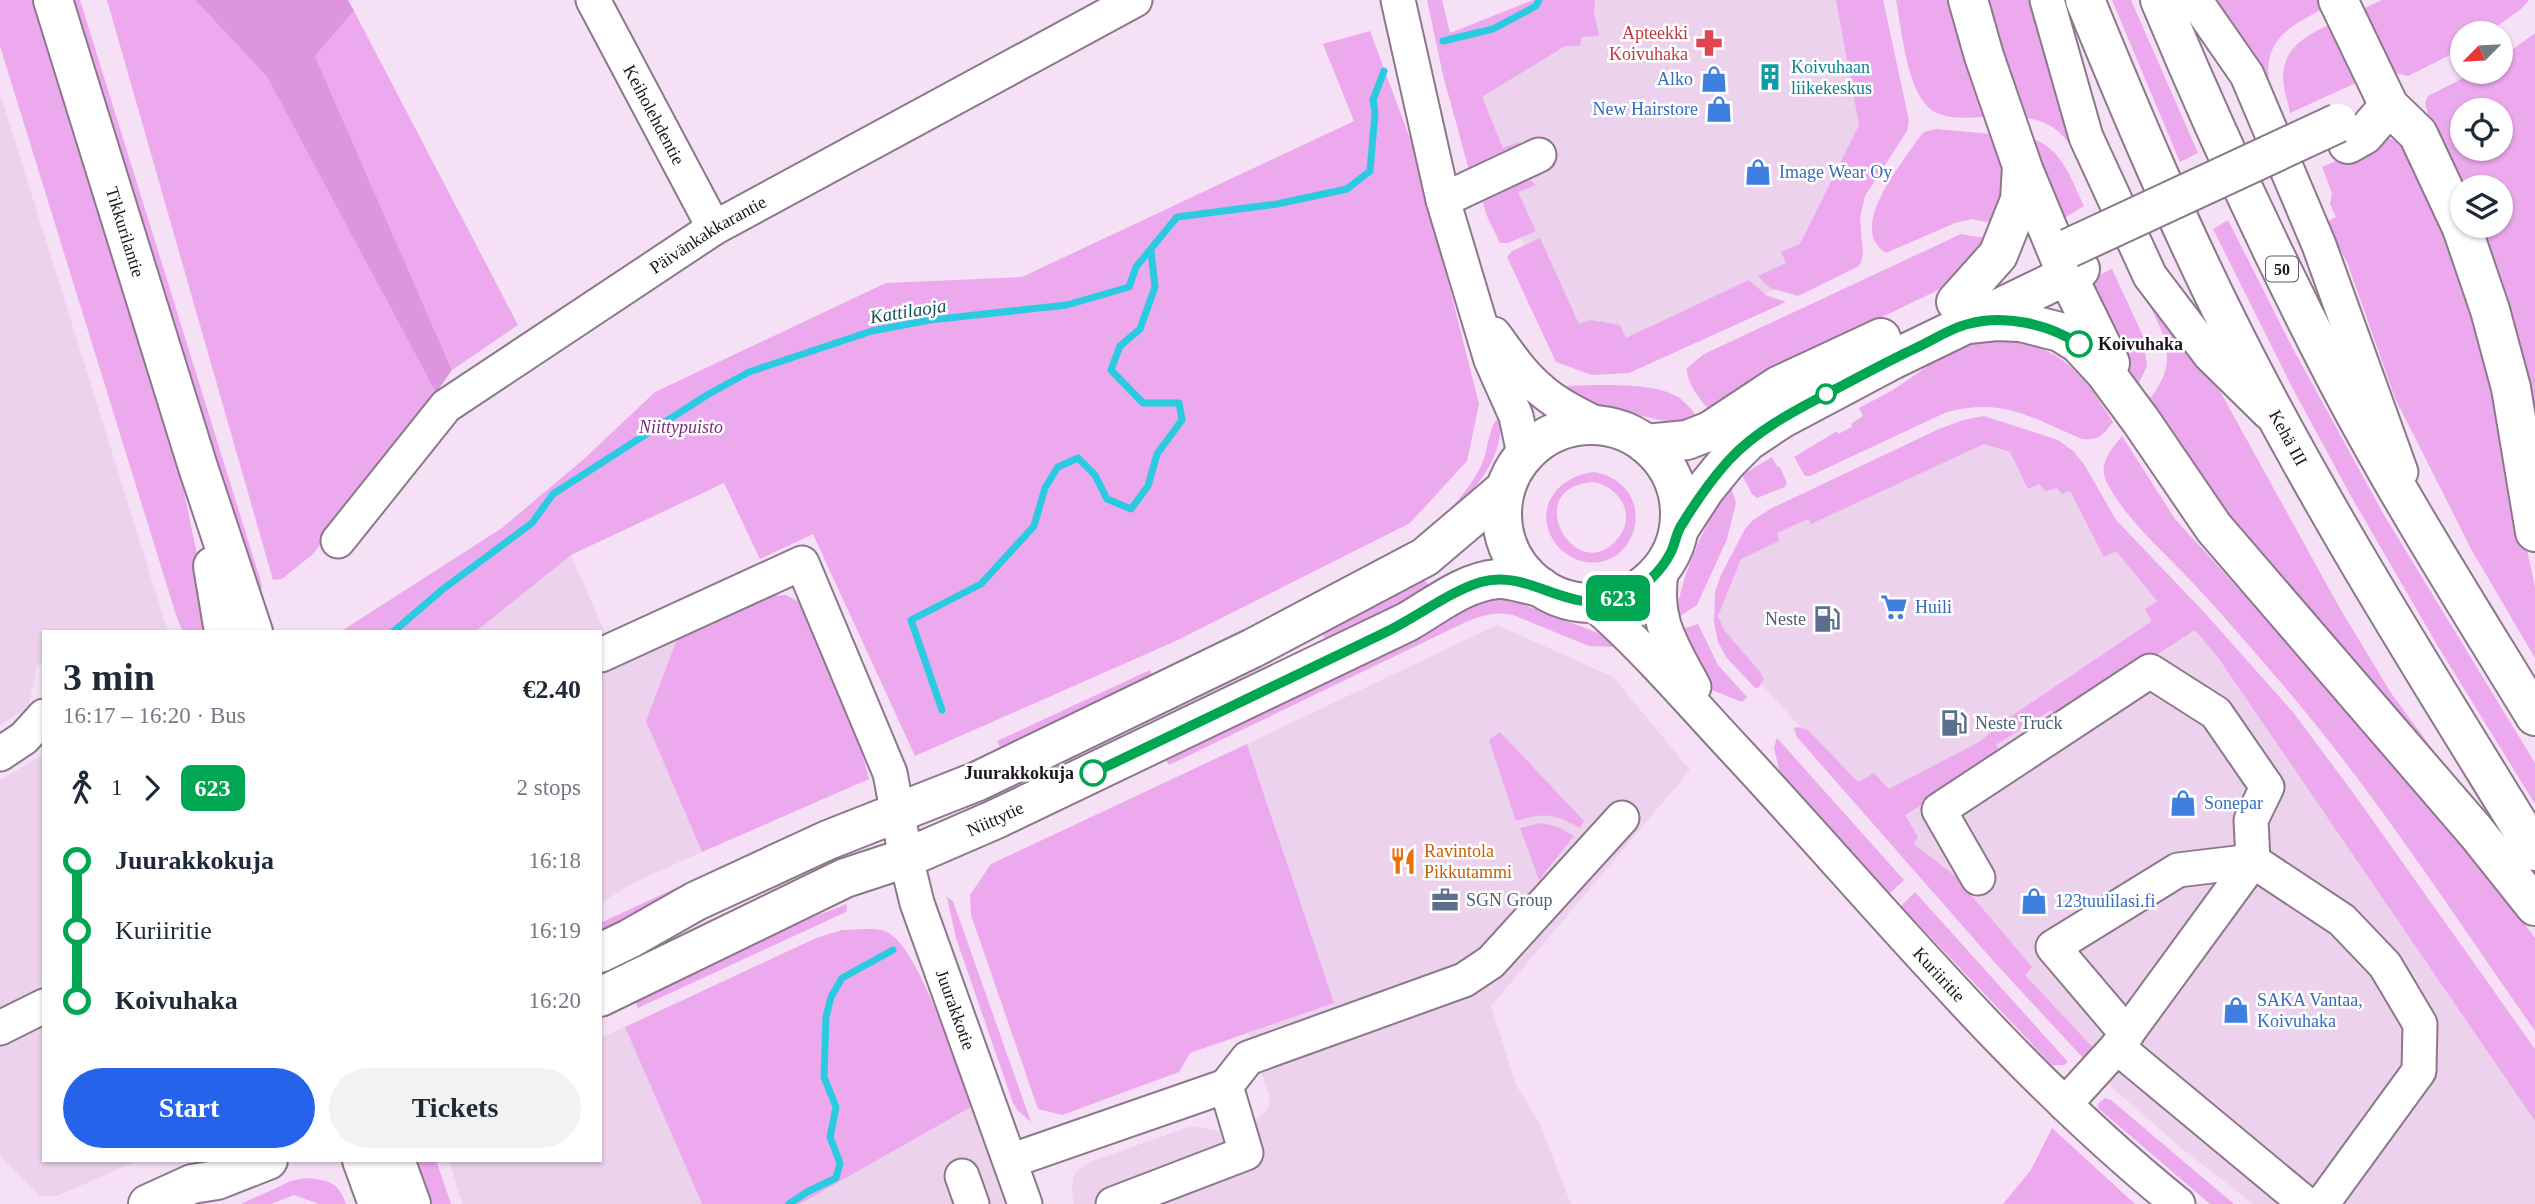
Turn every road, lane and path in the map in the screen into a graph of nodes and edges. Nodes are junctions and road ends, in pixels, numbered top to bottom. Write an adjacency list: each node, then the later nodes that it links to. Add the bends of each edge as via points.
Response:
1 (53, 0): 24 (main road, Tikkurilantie)
2 (593, 0): 15 (street, Keiholehdentie)
3 (1135, 0): 15 (street, Päivänkakkarantie)
4 (1398, 0): 14 (street)
5 (1968, 0): 13 (main road)
6 (2047, 0): 21 (street, via 2086,137 2150,276 2210,355)
7 (2085, 0): 21 (main road, Kehä III, via 2145,147)
8 (2160, 0): 27 (main road, 50, via 2272,249)
9 (2195, 0): 27 (street, via 2247,75 2319,245)
10 (2343, 11): 11 (main road)
11 (2389, 106): 16 (main road, bridge, via 2355,114 2343,134); 28 (main road, via 2418,134 2441,180 2490,310 2511,388)
12 (1539, 155): 14 (street)
13 (2022, 166): 16 (main road); 18 (main road, via 2020,200 1998,255)
14 (1443, 200): 17 (street)
15 (714, 228): 29 (street, Päivänkakkarantie, via 446,406)
16 (2068, 261): 18 (main road); 19 (main road, via 2095,335)
17 (1475, 309): 20 (street, via 1541,390); 23 (street, via 1516,416)
18 (1962, 313): 19 (main road, via 2060,332 2079,344 2104,371); 22 (main road, via 1778,386 1710,431 1687,440); 26 (main road, via 1892,360 1748,441 1705,489)
19 (2141, 421): 46 (main road, via 2214,528)
20 (1599, 425): 22 (main road, via 1623,430); 23 (main road, via 1552,433)
21 (2282, 427): 42 (main road, Kehä III, via 2400,633)
22 (1646, 444): 26 (main road, via 1675,483)
23 (1524, 454): 25 (main road)
24 (197, 464): 33 (main road, Tikkurilantie); 34 (main road, Tikkurilantie)
25 (1505, 489): 31 (main road, via 1502,521 1510,552); 40 (main road, via 1425,557 1383,581 978,781)
26 (1679, 529): 30 (main road)
27 (2421, 530): 36 (main road, 50)
28 (2535, 532)
29 (338, 541)
30 (1662, 567): 32 (main road, via 1644,586 1621,598); 38 (street, Kuriiritie, via 1658,589 1661,619)
31 (1541, 587): 32 (main road, via 1567,599); 43 (main road, Niittytie, via 1500,579 1461,590 1407,622)
32 (1592, 603): 38 (street, Kuriiritie)
33 (224, 630)
34 (252, 630)
35 (602, 656): 40 (street, Juurakkotie, via 802,564 890,773)
36 (2535, 716)
37 (42, 718): 39 (street)
38 (1717, 730): 53 (street, Kuriiritie)
39 (0, 754)
40 (899, 813): 43 (street, Juurakkotie); 47 (main road, via 696,901)
41 (1622, 818): 52 (street, via 1491,962 1464,981 1248,1058)
42 (2535, 851)
43 (906, 858): 48 (main road, Niittytie, via 845,878); 54 (street, Juurakkotie, via 923,919)
44 (2253, 861): 45 (street, via 2251,820 2267,787 2216,713 2150,671 1939,810); 51 (street); 51 (street, via 2178,870 2053,947); 67 (street, via 2342,920 2385,965 2420,1024 2419,1071)
45 (1978, 878)
46 (2535, 906)
47 (602, 952)
48 (602, 996)
49 (42, 1007): 50 (street)
50 (0, 1028)
51 (2122, 1040): 53 (street); 66 (street)
52 (1226, 1086): 54 (street); 64 (street, via 1246,1153)
53 (2065, 1104): 65 (street, Kuriiritie)
54 (1010, 1161): 63 (street, Juurakkotie)
55 (218, 1162): 59 (main road)
56 (263, 1162): 59 (main road, via 217,1180)
57 (363, 1162): 61 (main road)
58 (396, 1162): 62 (main road)
59 (192, 1184): 60 (main road)
60 (148, 1204)
61 (378, 1204)
62 (411, 1204)
63 (1025, 1204)
64 (1113, 1204)
65 (2178, 1204)
66 (2306, 1204)
67 (2322, 1204)

